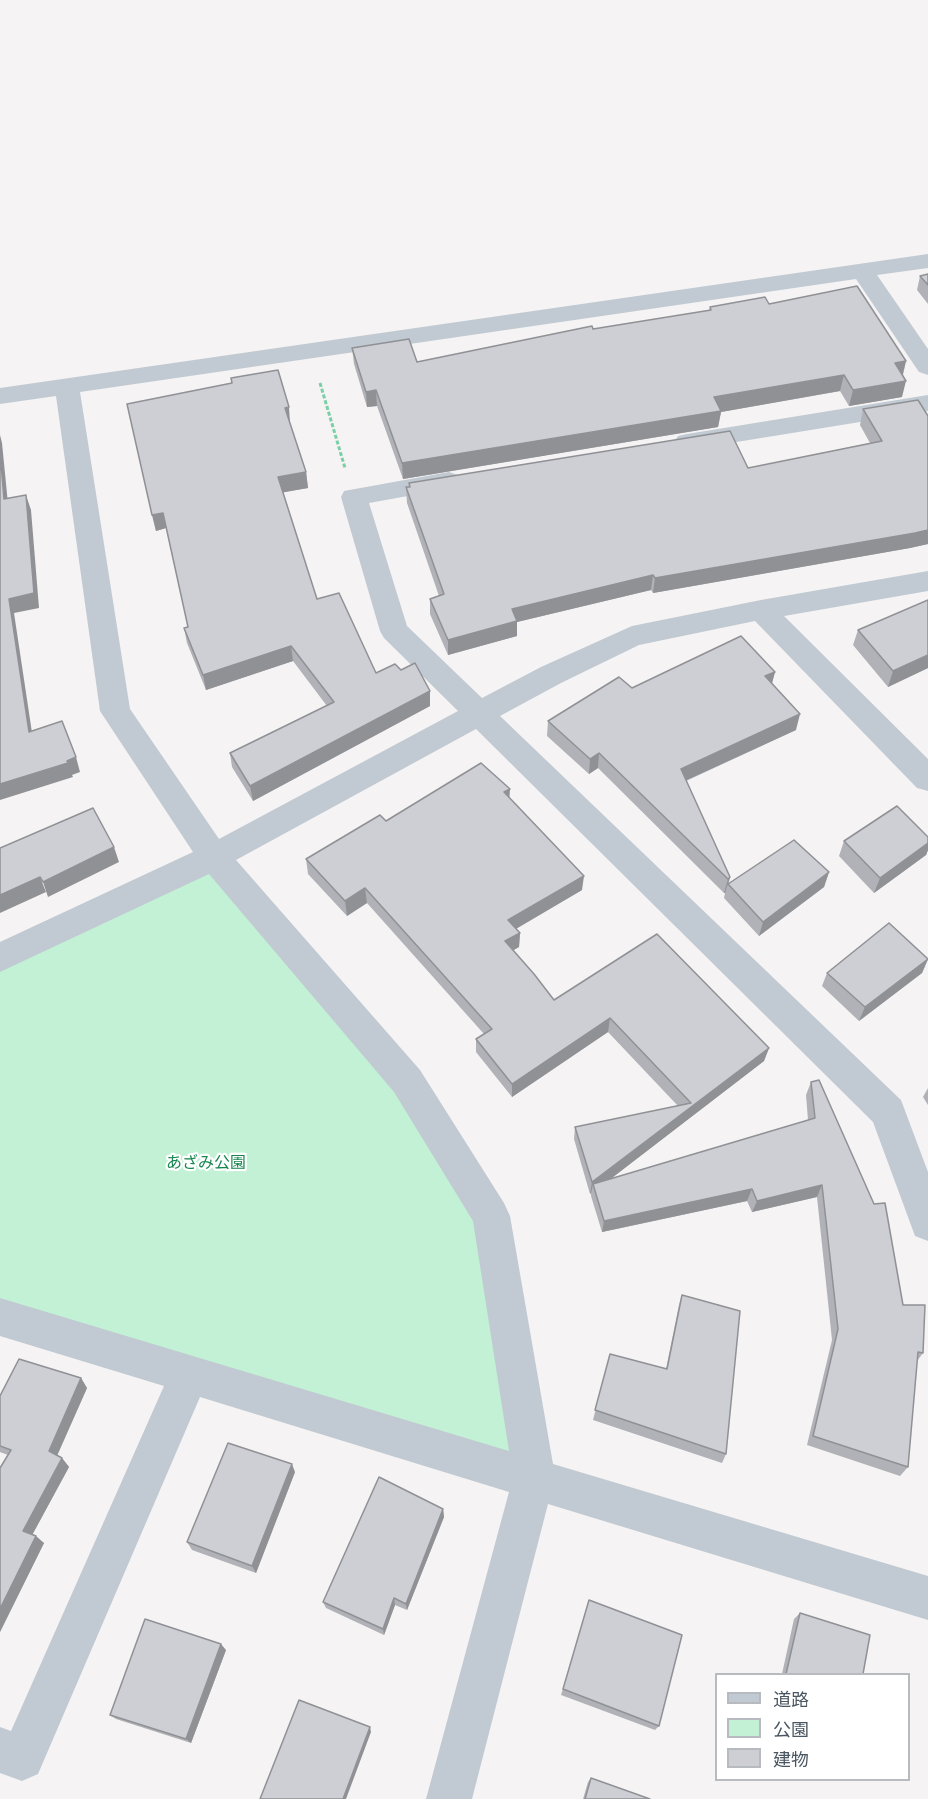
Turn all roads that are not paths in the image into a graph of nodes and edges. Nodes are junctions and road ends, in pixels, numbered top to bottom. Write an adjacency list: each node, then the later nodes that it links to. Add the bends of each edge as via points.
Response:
1 (928, 261): 2 (street)
2 (861, 269): 3 (street); 4 (street)
3 (928, 367)
4 (67, 387): 5 (street); 13 (street, via 115,711)
5 (0, 396)
6 (928, 403): 7 (street)
7 (661, 446)
8 (478, 476): 11 (street, via 354,497 394,631)
9 (928, 581): 10 (street)
10 (761, 609): 11 (street, via 632,636); 12 (street)
11 (478, 714): 13 (street); 15 (street, via 888,1112)
12 (928, 779)
13 (214, 857): 14 (street); 18 (street, via 407,1081 491,1216)
14 (0, 958)
15 (928, 1223)
16 (0, 1317): 17 (street)
17 (190, 1374): 18 (street); 20 (street, via 22,1758)
18 (534, 1477): 19 (street); 21 (street)
19 (928, 1598)
20 (0, 1750)
21 (449, 1799)

